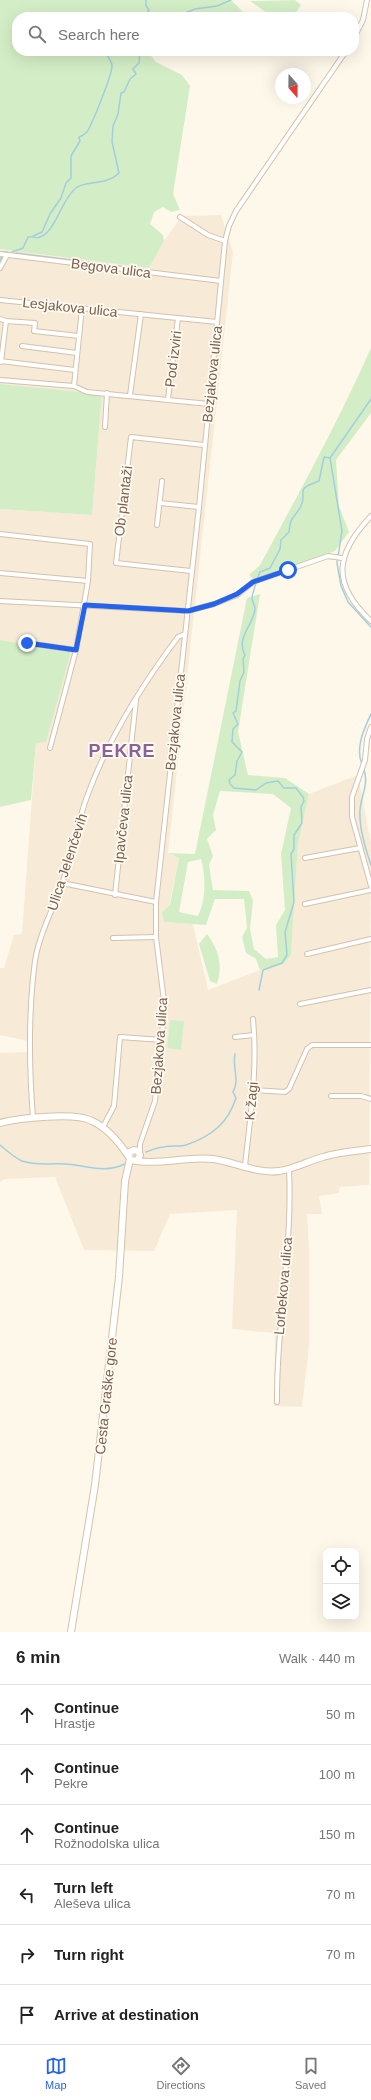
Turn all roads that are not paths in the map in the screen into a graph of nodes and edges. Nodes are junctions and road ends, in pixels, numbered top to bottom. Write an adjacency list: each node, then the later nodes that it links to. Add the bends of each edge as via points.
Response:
1 (367, 0): 2 (street)
2 (359, 28)
3 (343, 56): 5 (street, Bezjakova ulica, via 236,211)
4 (180, 217): 5 (street, via 203,232)
5 (225, 241): 8 (street, Bezjakova ulica)
6 (3, 255): 7 (street); 8 (street, Begova ulica)
7 (0, 268)
8 (221, 281): 15 (street, Bezjakova ulica)
9 (0, 300): 10 (street, Lesjakova ulica)
10 (82, 308): 11 (street, Lesjakova ulica); 16 (street)
11 (141, 314): 12 (street, Lesjakova ulica); 24 (street)
12 (178, 318): 15 (street, Lesjakova ulica); 25 (street, Pod izviri)
13 (0, 320): 14 (street)
14 (6, 321): 16 (street, via 35,323 34,331); 19 (street)
15 (218, 322): 26 (street, Bezjakova ulica)
16 (79, 336): 18 (street)
17 (22, 346): 18 (street)
18 (77, 353): 20 (street)
19 (1, 362): 20 (street)
20 (75, 370): 22 (street)
21 (0, 380): 22 (street)
22 (74, 386): 23 (street, via 87,392)
23 (107, 393): 24 (street); 27 (street)
24 (130, 395): 25 (street)
25 (168, 399): 26 (street)
26 (209, 404): 28 (street, Bezjakova ulica)
27 (105, 427)
28 (204, 445): 31 (street, Bezjakova ulica); 36 (street, Ob plantaži, via 131,437 116,563)
29 (162, 481): 30 (street)
30 (160, 503): 31 (street); 33 (street)
31 (199, 507): 36 (street, Bezjakova ulica)
32 (371, 516): 35 (street)
33 (157, 525)
34 (0, 534): 38 (street, via 90,544)
35 (340, 557): 41 (street, via 328,556 253,582 225,600); 42 (street, via 348,593)
36 (191, 571): 41 (street, Bezjakova ulica)
37 (0, 573): 38 (street)
38 (88, 581): 40 (street)
39 (0, 601): 40 (street)
40 (85, 605): 41 (street); 45 (street)
41 (188, 611): 43 (street, Bezjakova ulica)
42 (371, 621)
43 (185, 634): 46 (street, Ulica Jelenčevih, via 178,637); 55 (street, Bezjakova ulica)
44 (27, 643): 45 (street)
45 (76, 650): 48 (street)
46 (136, 695): 51 (street, Ulica Jelenčevih, via 97,772); 54 (street, Ipavčeva ulica)
47 (371, 727): 49 (street, via 363,766 352,797 352,817)
48 (50, 748)
49 (360, 848): 50 (street); 52 (street)
50 (305, 858)
51 (62, 883): 54 (street); 71 (street, Ulica Jelenčevih, via 35,960 30,1041)
52 (371, 886)
53 (371, 890): 56 (street)
54 (115, 895): 55 (street)
55 (156, 902): 57 (street, Bezjakova ulica)
56 (305, 904)
57 (156, 937): 58 (street); 66 (street, Bezjakova ulica, via 164,1001)
58 (113, 938)
59 (371, 939): 60 (street)
60 (307, 954)
61 (371, 990): 62 (street)
62 (300, 1004)
63 (252, 1019): 64 (street, K žagi)
64 (254, 1035): 65 (street); 68 (street, K žagi)
65 (235, 1037)
66 (162, 1040): 73 (street, via 120,1037 114,1106); 75 (street, Bezjakova ulica, via 155,1101)
67 (371, 1045): 68 (street, via 312,1046 307,1048 289,1089 285,1092)
68 (253, 1090): 76 (street, K žagi)
69 (331, 1096): 70 (street, via 361,1096)
70 (371, 1099)
71 (33, 1118): 72 (street); 73 (street, via 83,1118)
72 (0, 1123)
73 (103, 1127): 75 (street, via 122,1147)
74 (371, 1149): 77 (street, via 324,1156)
75 (135, 1156): 76 (street, via 161,1163 213,1159); 79 (street, Cesta Graške gore, via 126,1173 119,1277 102,1431 92,1509)
76 (245, 1166): 77 (street, via 261,1171)
77 (289, 1170): 78 (street, Lorbekova ulica)
78 (277, 1402)
79 (71, 1632)

